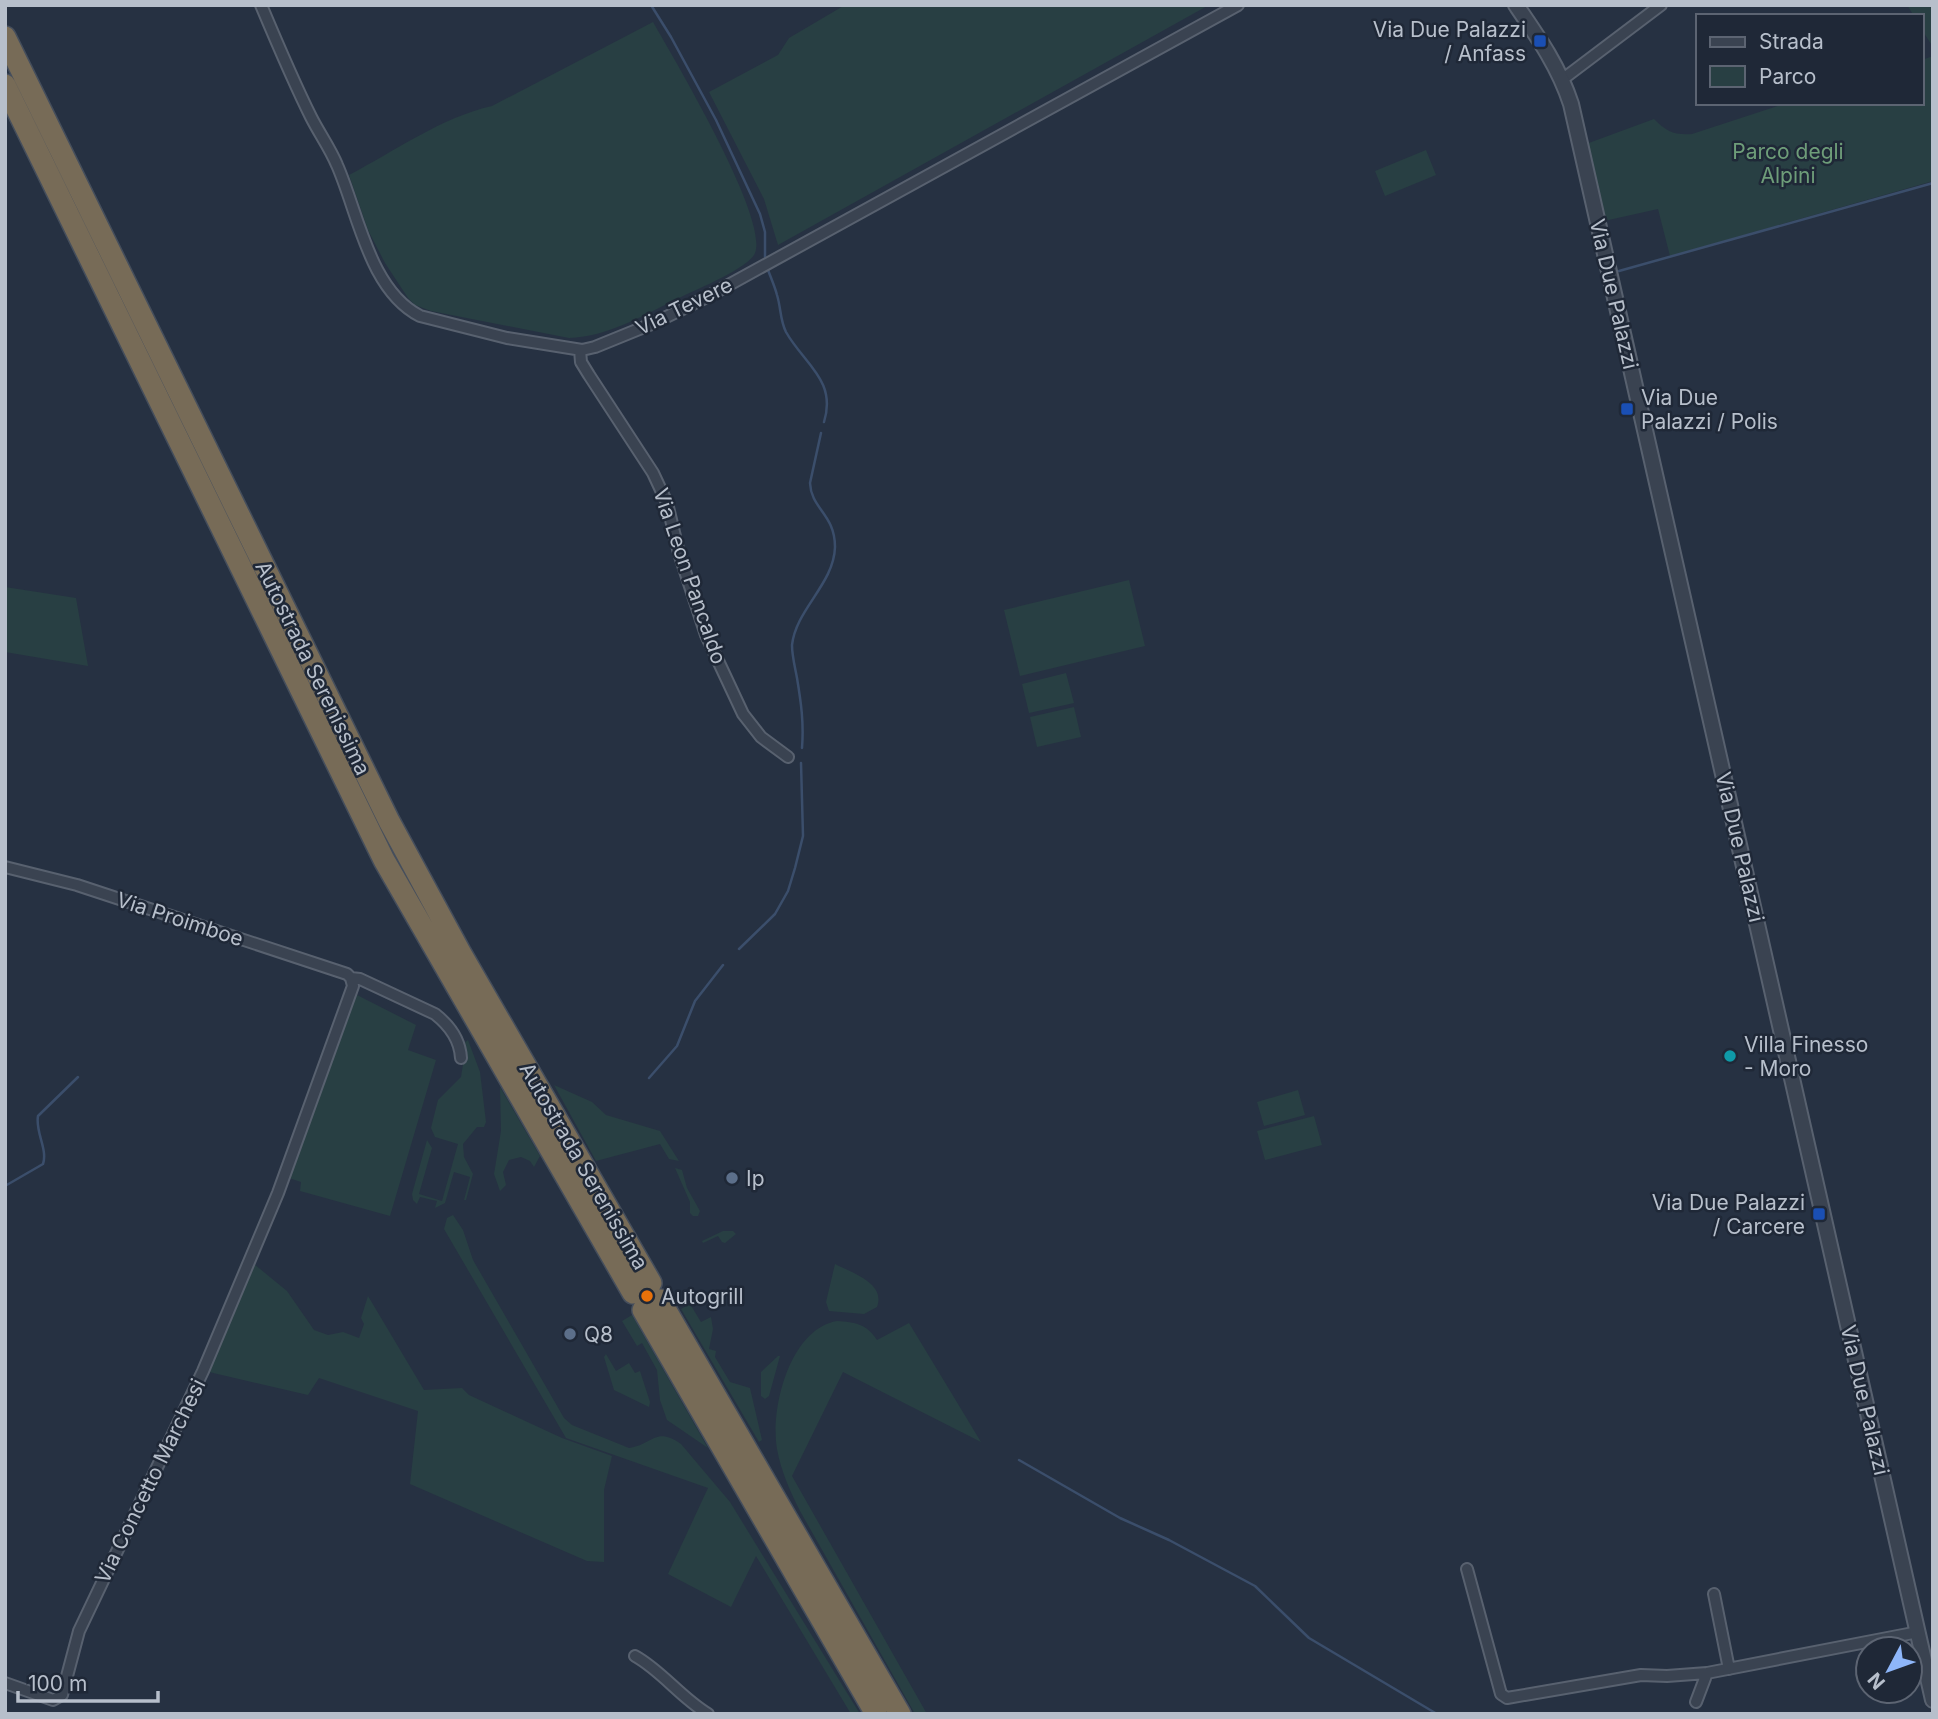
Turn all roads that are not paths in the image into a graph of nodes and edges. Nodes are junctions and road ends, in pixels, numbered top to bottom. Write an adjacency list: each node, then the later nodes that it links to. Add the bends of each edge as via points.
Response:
1 (261, 5): 8 (street, Via Tevere, via 335,161 366,247 389,288 409,310 507,338)
2 (1238, 5): 8 (street, Via Tevere, via 705,298 616,339)
3 (1516, 5): 6 (street, Via Due Palazzi)
4 (1661, 5): 6 (street)
5 (5, 37): 13 (highway, Autostrada Serenissima, via 389,821)
6 (1563, 79): 16 (street, Via Due Palazzi)
7 (5, 85): 13 (highway, Autostrada Serenissima, via 384,860)
8 (580, 350): 9 (street, Via Leon Pancaldo, via 581,362 653,473 667,503 706,635 743,713 761,737)
9 (788, 757)
10 (5, 867): 11 (street, Via Proimboe, via 77,885)
11 (351, 978): 12 (street, Via Proimboe, via 435,1014 456,1040); 22 (street, Via Concetto Marchesi, via 353,986 268,1213 203,1371 79,1631 62,1695 53,1700)
12 (461, 1058)
13 (647, 1296): 26 (highway, Autostrada Serenissima); 27 (highway, Autostrada Serenissima)
14 (1467, 1569): 21 (street, via 1501,1694 1507,1698 1641,1675)
15 (1714, 1594): 20 (street)
16 (1918, 1635)
17 (1854, 1645): 20 (street)
18 (635, 1656): 25 (street, via 652,1665)
19 (1924, 1662): 23 (street, Via Due Palazzi)
20 (1729, 1669): 21 (street)
21 (1707, 1673): 24 (street)
22 (5, 1682)
23 (1933, 1700)
24 (1696, 1702)
25 (708, 1714)
26 (876, 1714)
27 (900, 1714)

